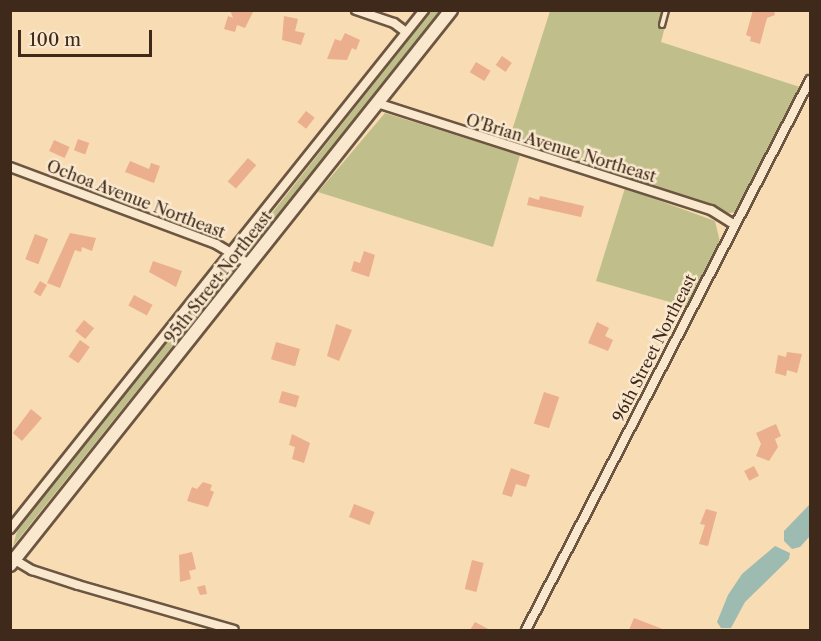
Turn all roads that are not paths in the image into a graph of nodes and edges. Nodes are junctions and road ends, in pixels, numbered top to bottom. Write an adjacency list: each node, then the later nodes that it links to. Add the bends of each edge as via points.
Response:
1 (356, 10): 6 (street, via 394,23)
2 (424, 10): 6 (street)
3 (451, 10): 8 (main road, 95th Street Northeast)
4 (666, 10): 5 (lane)
5 (662, 24)
6 (406, 32): 11 (street)
7 (810, 80): 10 (street, 96th Street Northeast)
8 (378, 103): 10 (street, O'Brian Avenue Northeast, via 711,210); 12 (main road, 95th Street Northeast)
9 (10, 166): 11 (street, Ochoa Avenue Northeast)
10 (733, 224): 16 (street, 96th Street Northeast)
11 (231, 253): 12 (street, Ochoa Avenue Northeast); 13 (street)
12 (249, 264): 14 (main road, 95th Street Northeast)
13 (10, 528)
14 (12, 561): 15 (street, via 78,585)
15 (234, 630)
16 (526, 630)

